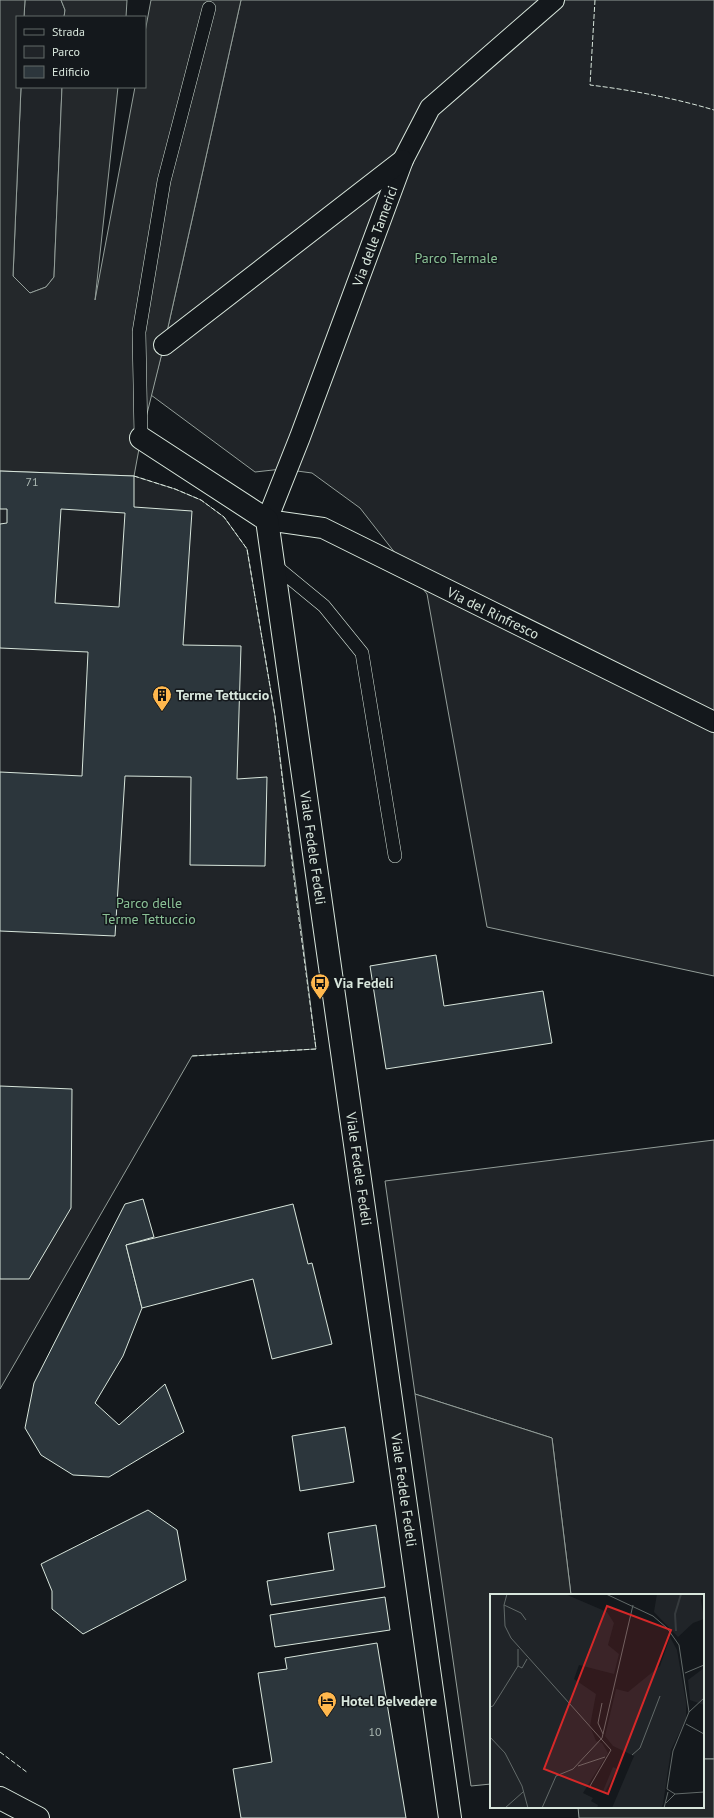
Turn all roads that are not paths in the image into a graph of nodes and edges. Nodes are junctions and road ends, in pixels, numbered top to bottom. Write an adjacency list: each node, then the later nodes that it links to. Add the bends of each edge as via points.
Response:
1 (554, 0): 3 (street, Via delle Tamerici, via 430,108)
2 (210, 8): 5 (lane, via 164,181 138,332)
3 (403, 160): 4 (street); 6 (street, Via delle Tamerici)
4 (164, 345)
5 (141, 438): 6 (street)
6 (267, 520): 7 (street, Viale Fedele Fedeli); 8 (street, Via del Rinfresco, via 323,528)
7 (273, 564): 9 (lane, via 324,606 362,653); 12 (street, Viale Fedele Fedeli)
8 (714, 722)
9 (395, 856)
10 (0, 1798): 11 (street)
11 (38, 1818)
12 (450, 1818)

